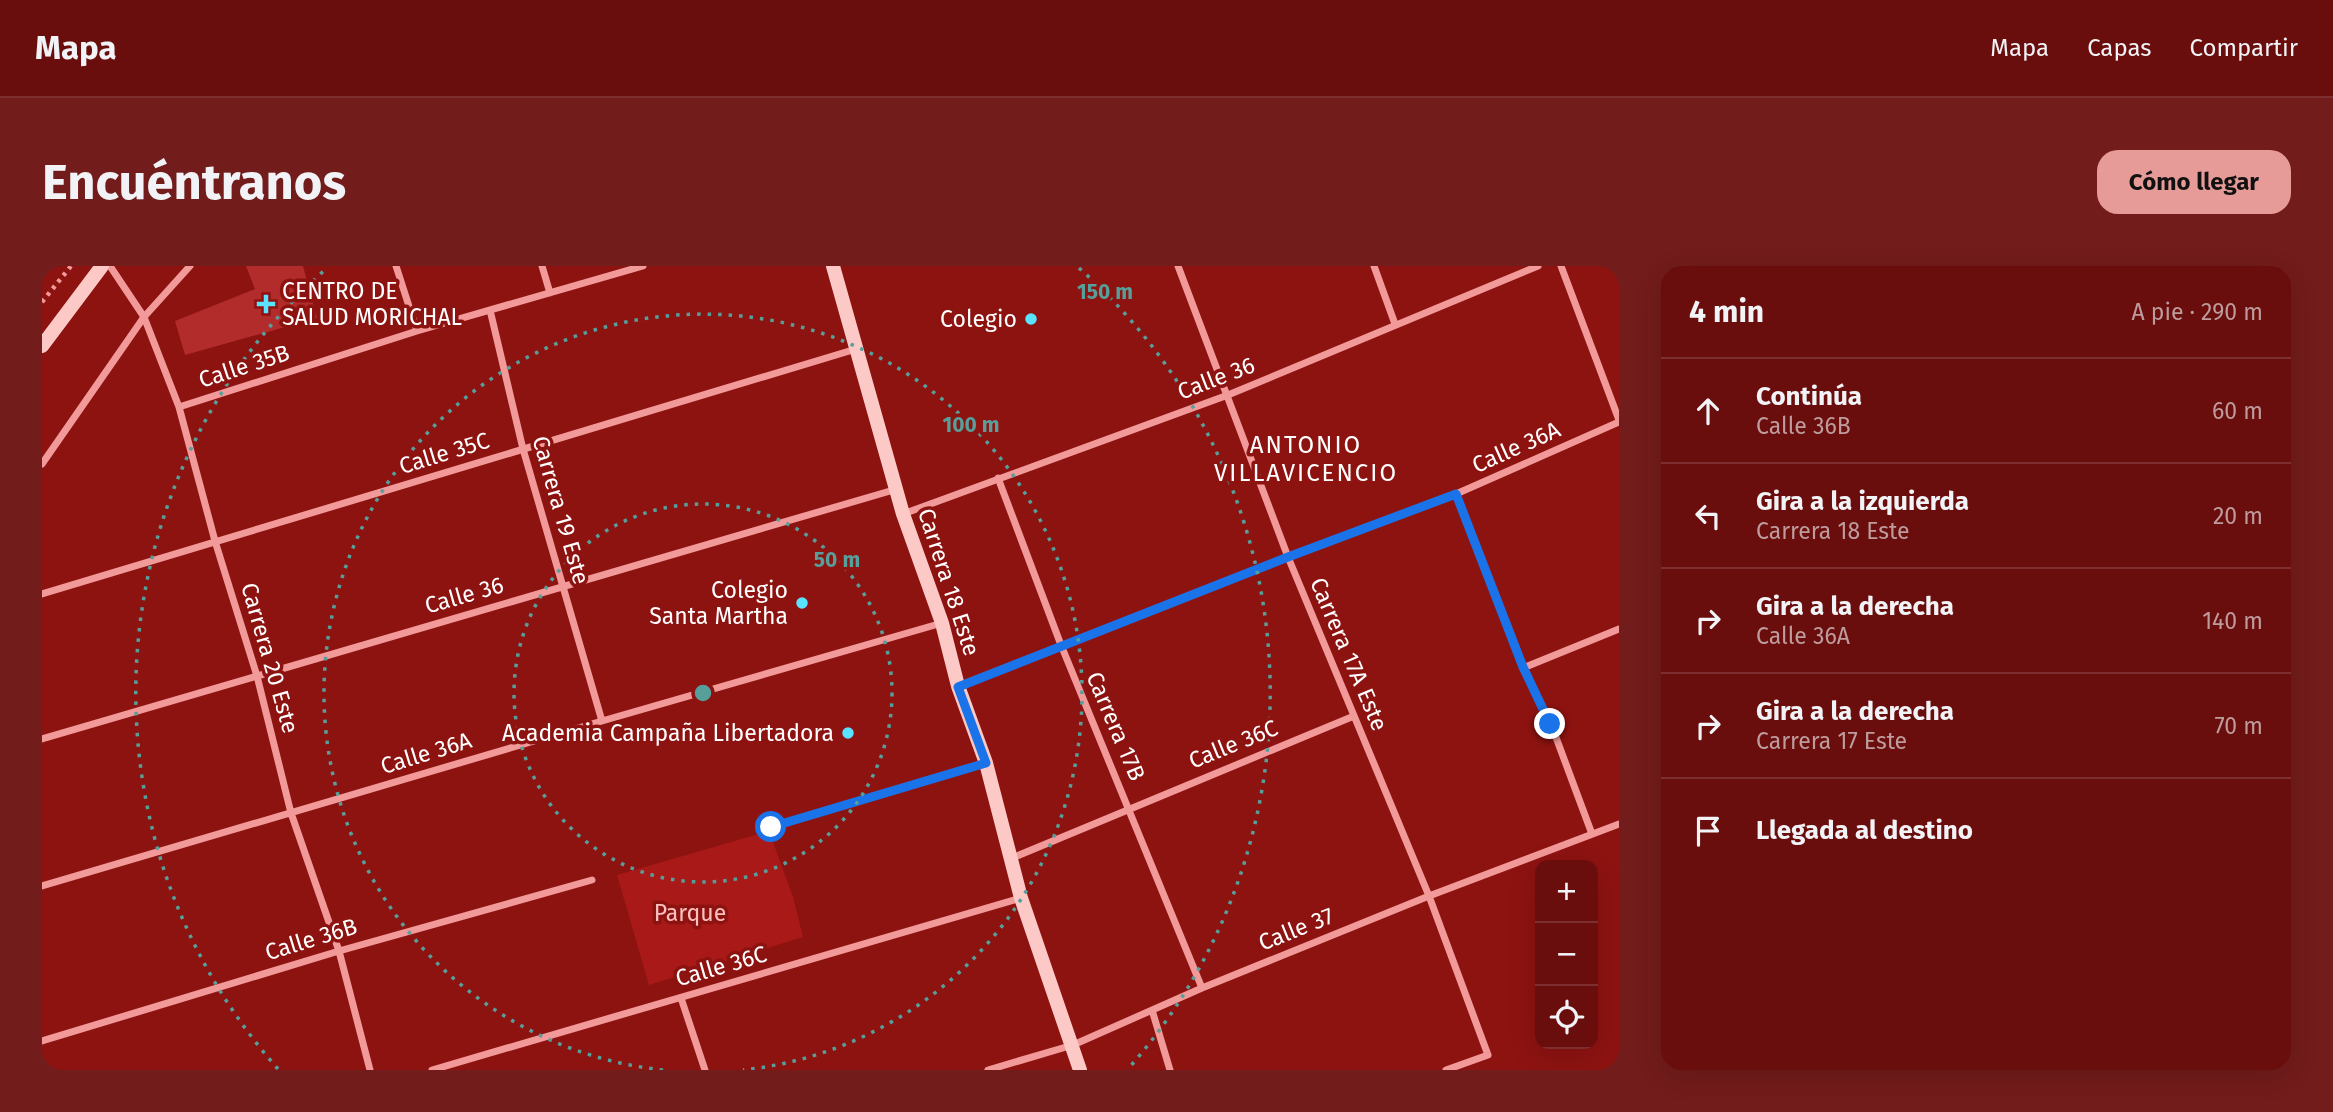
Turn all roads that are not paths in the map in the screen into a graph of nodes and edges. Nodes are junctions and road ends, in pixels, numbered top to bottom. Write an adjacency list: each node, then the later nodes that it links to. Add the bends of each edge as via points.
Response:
1 (102, 266): 17 (street)
2 (110, 266): 14 (street, Carrera 20 Este)
3 (190, 266): 14 (street)
4 (396, 266): 16 (street)
5 (542, 266): 12 (street)
6 (643, 266): 12 (street, Calle 35B)
7 (833, 266): 18 (street, Carrera 18 Este)
8 (1178, 266): 19 (street, Carrera 17A Este)
9 (1374, 266): 15 (street)
10 (1538, 266): 15 (street, Calle 36)
11 (1561, 266): 21 (street)
12 (550, 293): 13 (street, Calle 35B)
13 (490, 310): 16 (street, Calle 35B); 22 (street, Carrera 19 Este)
14 (144, 317): 20 (street, Carrera 20 Este); 23 (street)
15 (1395, 324): 19 (street, Calle 36)
16 (417, 331): 20 (street, Calle 35B)
17 (42, 346)
18 (857, 349): 22 (street, Calle 35C); 25 (street, Carrera 18 Este)
19 (1228, 395): 24 (street, Calle 36); 29 (street, Carrera 17A Este)
20 (179, 407): 28 (street, Carrera 20 Este)
21 (1619, 421): 26 (street, Calle 36A)
22 (523, 449): 28 (street, Calle 35C); 30 (street, Carrera 19 Este)
23 (42, 464)
24 (998, 478): 27 (street, Calle 36); 34 (street, Carrera 17B)
25 (897, 489): 27 (street, Carrera 18 Este); 30 (street, Calle 36)
26 (1456, 494): 29 (street, Calle 36A); 35 (street)
27 (903, 514): 32 (street, Carrera 18 Este)
28 (215, 541): 31 (street, Calle 35C); 36 (street, Carrera 20 Este)
29 (1288, 557): 34 (street, Calle 36A); 38 (street, Carrera 17A Este)
30 (563, 587): 36 (street, Calle 36); 39 (street, Carrera 19 Este)
31 (42, 594)
32 (942, 623): 37 (street, Carrera 18 Este); 39 (street, Calle 36A)
33 (1619, 629): 35 (street)
34 (1061, 645): 37 (street, Calle 36A); 42 (street, Carrera 17B)
35 (1523, 667): 46 (street)
36 (257, 676): 40 (street, Calle 36); 43 (street, Carrera 20 Este)
37 (958, 687): 41 (street, Carrera 18 Este)
38 (1354, 716): 42 (street, Calle 36C); 50 (street, Carrera 17A Este)
39 (602, 721): 43 (street, Calle 36A)
40 (42, 739)
41 (986, 763): 45 (street); 47 (street, Carrera 18 Este)
42 (1129, 808): 47 (street, Calle 36C); 53 (street, Carrera 17B)
43 (292, 813): 49 (street, Calle 36A); 52 (street, Carrera 20 Este)
44 (1619, 824): 46 (street, Calle 37)
45 (771, 827)
46 (1592, 834): 50 (street, Calle 37)
47 (1012, 858): 51 (street, Carrera 18 Este)
48 (593, 880): 52 (street, Calle 36B)
49 (42, 886)
50 (1429, 896): 53 (street, Calle 37); 64 (street, Carrera 17A Este, via 1488,1055)
51 (1021, 898): 54 (street, Calle 36C); 57 (street, Carrera 18 Este)
52 (338, 951): 56 (street, Calle 36B); 58 (street, Carrera 20 Este)
53 (1202, 988): 55 (street, Calle 37)
54 (681, 998): 59 (street, Calle 36C); 60 (street)
55 (1152, 1010): 57 (street, Calle 37); 63 (street)
56 (42, 1041)
57 (1073, 1045): 61 (street, Calle 37); 62 (street, Carrera 18 Este)
58 (370, 1070)
59 (432, 1070)
60 (705, 1070)
61 (988, 1070)
62 (1080, 1070)
63 (1170, 1070)
64 (1447, 1070)

